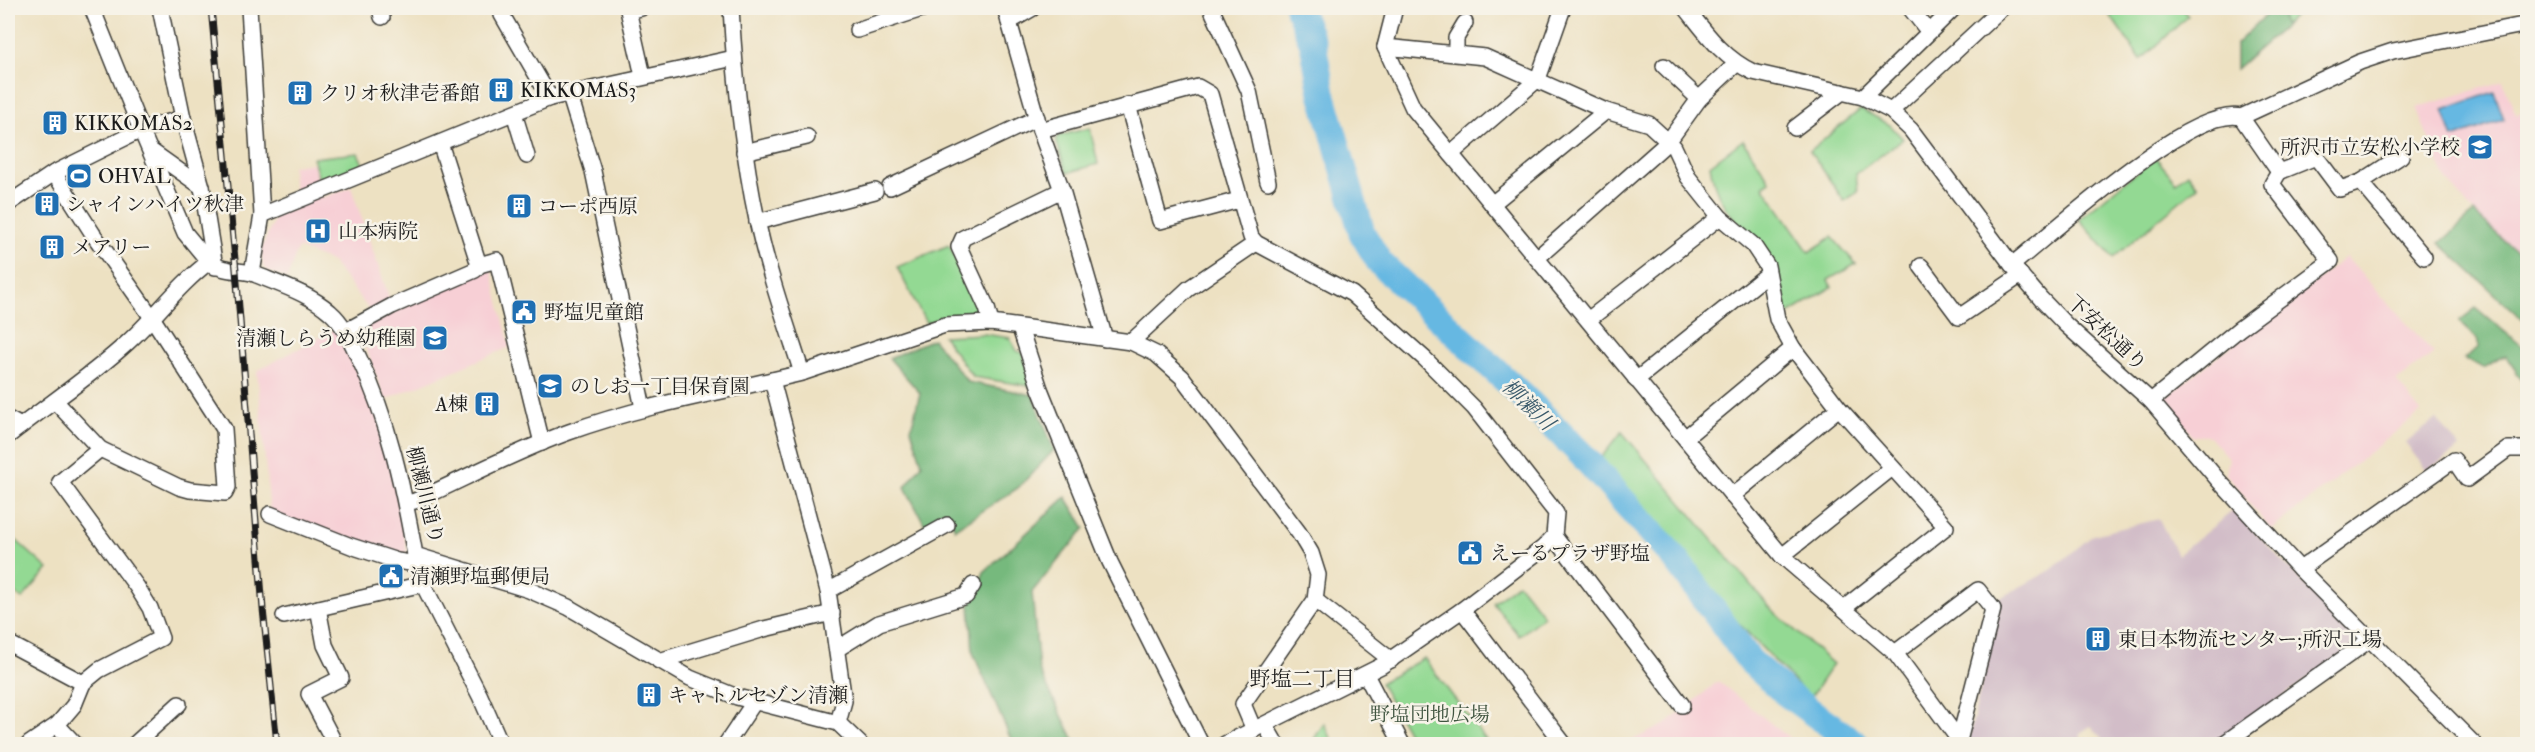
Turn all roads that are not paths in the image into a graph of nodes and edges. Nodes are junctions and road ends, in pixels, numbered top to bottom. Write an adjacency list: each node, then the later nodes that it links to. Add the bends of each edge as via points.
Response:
1 (92, 8): 41 (street)
2 (160, 8): 38 (street)
3 (249, 8): 59 (street)
4 (501, 8): 31 (street)
5 (641, 8): 26 (street, via 628,10)
6 (731, 8): 23 (street)
7 (925, 8): 19 (street)
8 (1033, 8): 16 (street)
9 (1211, 8): 52 (street, via 1249,91)
10 (1395, 8): 21 (street)
11 (1563, 8): 27 (street)
12 (1686, 8): 24 (street, 下安松通り)
13 (1910, 8): 20 (street)
14 (1954, 8): 20 (street)
15 (2002, 8): 35 (street)
16 (1007, 15): 39 (street)
17 (1465, 23): 22 (street, via 1456,38)
18 (2528, 24): 37 (street, via 2393,51)
19 (857, 30)
20 (1929, 32): 30 (street)
21 (1385, 47): 22 (street); 47 (street, via 1413,108)
22 (1456, 53): 27 (street, via 1485,57)
23 (734, 58): 26 (street); 46 (street)
24 (1736, 64): 28 (street, 下安松通り, via 1753,72); 32 (street)
25 (1664, 66): 32 (street)
26 (643, 76): 29 (street)
27 (1538, 79): 34 (street); 47 (street)
28 (1842, 92): 30 (street, 下安松通り); 40 (street)
29 (569, 93): 31 (street); 84 (street, via 603,215)
30 (1863, 97): 35 (street, 下安松通り)
31 (550, 98): 36 (street)
32 (1699, 99): 43 (street)
33 (1128, 105): 39 (street); 56 (street, via 1198,87 1210,94); 56 (street, via 1160,221)
34 (1606, 111): 43 (street, via 1649,124); 58 (street)
35 (1891, 111): 68 (street, 下安松通り, via 1911,130)
36 (514, 113): 44 (street); 48 (street)
37 (2241, 117): 50 (street); 68 (street, via 2223,117 2193,128 2139,162)
38 (183, 118): 41 (street); 54 (street)
39 (1038, 124): 55 (street); 61 (street, via 882,189)
40 (1795, 128)
41 (141, 130): 45 (street); 51 (street)
42 (807, 137): 46 (street)
43 (1668, 142): 60 (street, via 1688,177); 64 (street)
44 (441, 143): 59 (street); 66 (street)
45 (150, 150): 54 (street); 65 (street, via 185,233)
46 (744, 152): 61 (street)
47 (1452, 154): 58 (street)
48 (527, 156)
49 (2401, 156): 53 (street)
50 (2279, 172): 53 (street, via 2316,157 2340,189); 83 (street, via 2272,184 2331,261)
51 (54, 173): 57 (street); 71 (street)
52 (1268, 182)
53 (2361, 182): 63 (street)
54 (202, 187): 65 (street)
55 (1062, 190): 73 (street, via 963,238 959,248); 76 (street)
56 (1239, 200): 62 (street)
57 (8, 204)
58 (1491, 204): 64 (street)
59 (262, 215): 69 (street)
60 (1720, 216): 70 (street, via 1753,244); 72 (street)
61 (757, 222): 79 (street)
62 (1256, 243): 77 (street, via 1188,289); 97 (street, via 1352,294 1425,359 1474,408 1546,498 1556,513)
63 (2424, 257)
64 (1537, 258): 72 (street)
65 (212, 264): 69 (street, 柳瀬川通り); 71 (street, via 182,284)
66 (479, 265): 75 (street); 89 (street, via 497,260)
67 (1921, 266): 68 (street, via 1959,318)
68 (2016, 270): 83 (street, 下安松通り, via 2066,325)
69 (252, 273): 75 (street, 柳瀬川通り, via 330,311)
70 (1768, 274): 78 (street, via 1777,319); 81 (street)
71 (153, 319): 82 (street); 91 (street, via 224,429 228,487 225,494 179,487)
72 (1588, 320): 81 (street)
73 (991, 324): 74 (street); 79 (street, via 945,325)
74 (1020, 328): 76 (street); 132 (street, via 1040,389 1110,562)
75 (346, 331): 94 (street, 柳瀬川通り, via 383,414)
76 (1105, 339): 77 (street)
77 (1131, 342): 104 (street, via 1156,354 1182,377 1299,533 1318,575)
78 (1793, 348): 85 (street); 88 (street)
79 (802, 373): 80 (street)
80 (772, 380): 84 (street); 103 (street)
81 (1636, 380): 88 (street)
82 (55, 401): 86 (street); 91 (street)
83 (2151, 401): 100 (street, 下安松通り)
84 (643, 408): 89 (street)
85 (1839, 408): 92 (street); 93 (street)
86 (14, 422): 87 (street)
87 (8, 436)
88 (1684, 438): 93 (street)
89 (542, 443): 94 (street)
90 (2528, 448): 100 (street, via 2508,449 2467,479 2454,460)
91 (100, 449): 117 (street, via 60,482 137,587 161,638 99,670)
92 (1892, 468): 98 (street); 106 (street, via 1946,527)
93 (1732, 495): 98 (street)
94 (406, 503): 99 (street, 柳瀬川通り)
95 (270, 514): 99 (street, via 397,561)
96 (947, 525): 103 (street)
97 (1554, 536): 107 (street); 120 (street)
98 (1782, 556): 106 (street)
99 (416, 560): 101 (street); 115 (street, 柳瀬川通り, via 529,590 568,607)
100 (2300, 569): 110 (street, 下安松通り)
101 (423, 584): 105 (street); 129 (street)
102 (973, 585): 112 (street, via 966,596 879,623)
103 (828, 591): 108 (street)
104 (1315, 600): 114 (street); 123 (street, via 1243,704)
105 (318, 608): 109 (street); 128 (street, via 325,645 340,678 309,694)
106 (1844, 608): 113 (street)
107 (1462, 610): 114 (street); 136 (street)
108 (831, 613): 112 (street); 115 (street)
109 (284, 616)
110 (2371, 639): 137 (street); 138 (street, 下安松通り)
111 (8, 643): 117 (street)
112 (837, 649): 121 (street, via 844,701)
113 (1895, 653): 124 (street); 124 (street, via 1978,590 1993,609)
114 (1391, 660): 116 (street)
115 (659, 662): 118 (street, 柳瀬川通り, via 690,678)
116 (1366, 675): 123 (street); 135 (street)
117 (83, 683): 122 (street, via 74,705)
118 (755, 701): 121 (street, 柳瀬川通り); 130 (street)
119 (179, 704): 127 (street)
120 (1683, 705)
121 (838, 723): 131 (street, 柳瀬川通り)
122 (57, 725): 125 (street); 126 (street)
123 (1260, 727): 133 (street); 134 (street)
124 (1961, 743)
125 (29, 744)
126 (75, 744)
127 (135, 744)
128 (335, 744)
129 (501, 744)
130 (726, 744)
131 (860, 744)
132 (1202, 744)
133 (1225, 744)
134 (1276, 744)
135 (1402, 744)
136 (1563, 744)
137 (2223, 744)
138 (2474, 744)

